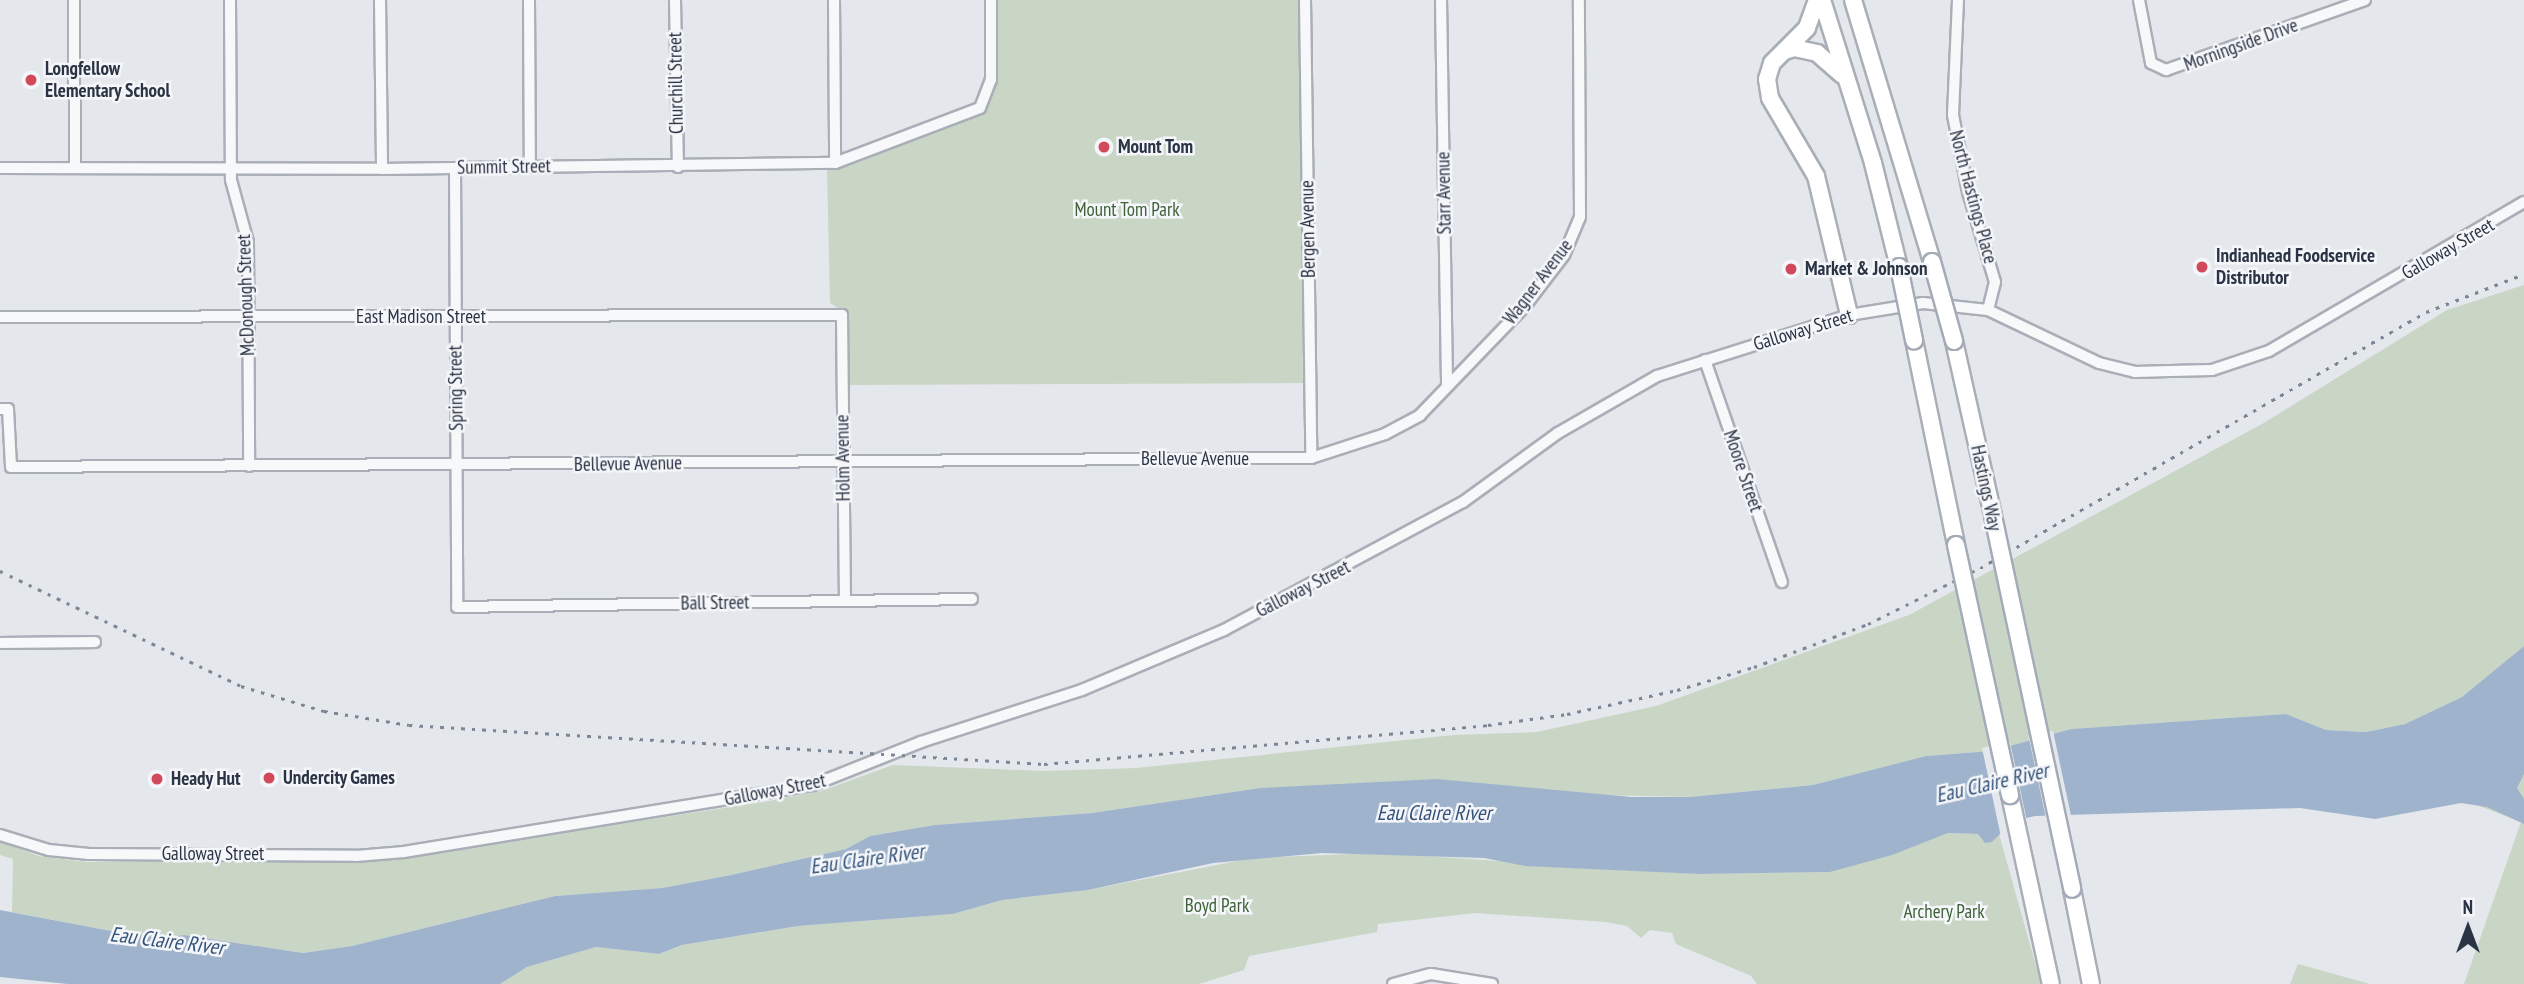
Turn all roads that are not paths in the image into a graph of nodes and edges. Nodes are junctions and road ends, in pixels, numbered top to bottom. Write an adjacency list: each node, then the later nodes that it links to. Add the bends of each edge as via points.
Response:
1 (74, 0): 21 (street)
2 (230, 0): 24 (street, McDonough Street)
3 (380, 0): 26 (street)
4 (529, 0): 20 (street)
5 (675, 0): 22 (street, Churchill Street)
6 (834, 0): 19 (street)
7 (991, 0): 19 (street, Summit Street, via 988,94 980,108)
8 (1305, 0): 37 (street, Bergen Avenue)
9 (1441, 0): 35 (street, Starr Avenue)
10 (1579, 0): 35 (street, Wagner Avenue, via 1580,217 1575,235 1525,306)
11 (1817, 0): 17 (main road, via 1807,28)
12 (1822, 0): 18 (main road, Hastings Way)
13 (1853, 0): 52 (main road, Hastings Way, bridge, via 1954,341)
14 (1958, 0): 28 (street, North Hastings Place, via 1953,115 1968,192 1995,282)
15 (2139, 0): 16 (street, Morningside Drive, via 2147,48 2157,69 2176,68)
16 (2365, 0)
17 (1785, 51): 18 (main road, via 1794,48 1817,53); 30 (main road, via 1768,71 1770,98 1816,176)
18 (1847, 79): 51 (main road, Hastings Way, bridge, via 1899,267)
19 (835, 163): 22 (street, Summit Street)
20 (530, 166): 22 (street, Summit Street); 25 (street, Summit Street)
21 (75, 167): 23 (street, Summit Street); 24 (street, Summit Street)
22 (678, 167)
23 (0, 168)
24 (231, 168): 26 (street, Summit Street); 33 (street, McDonough Street, via 248,242)
25 (455, 168): 26 (street, Summit Street); 32 (street, Spring Street)
26 (382, 169)
27 (2524, 202): 28 (street, Galloway Street, via 2269,351 2213,370 2135,372 2099,363)
28 (1988, 310): 30 (street, Galloway Street, via 1923,303)
29 (842, 315): 32 (street, East Madison Street); 38 (street, Holm Avenue)
30 (1849, 315): 34 (street, Galloway Street)
31 (0, 317): 33 (street, East Madison Street)
32 (456, 317): 33 (street, East Madison Street); 40 (street, Spring Street)
33 (249, 318): 39 (street, McDonough Street)
34 (1705, 360): 41 (street, Moore Street); 47 (street, Galloway Street, via 1610,399 1463,502 1224,630 1082,690 921,742 823,782 404,852 356,856 89,853 49,850)
35 (1447, 386): 37 (street, Wagner Avenue, via 1420,415 1385,434)
36 (0, 409): 39 (street, Bellevue Avenue, via 8,409 11,467)
37 (1311, 458): 38 (street, Bellevue Avenue)
38 (843, 461): 40 (street, Bellevue Avenue); 43 (street, Holm Avenue)
39 (248, 466): 40 (street, Bellevue Avenue)
40 (457, 467): 44 (street, Spring Street)
41 (1782, 582)
42 (972, 599): 43 (street, Ball Street)
43 (845, 601): 44 (street, Ball Street)
44 (457, 607)
45 (0, 642): 46 (street)
46 (95, 642)
47 (0, 835)
48 (1451, 980): 49 (street, via 1431,974); 50 (street)
49 (1393, 984)
50 (1492, 984)
51 (2051, 984)
52 (2091, 984)

